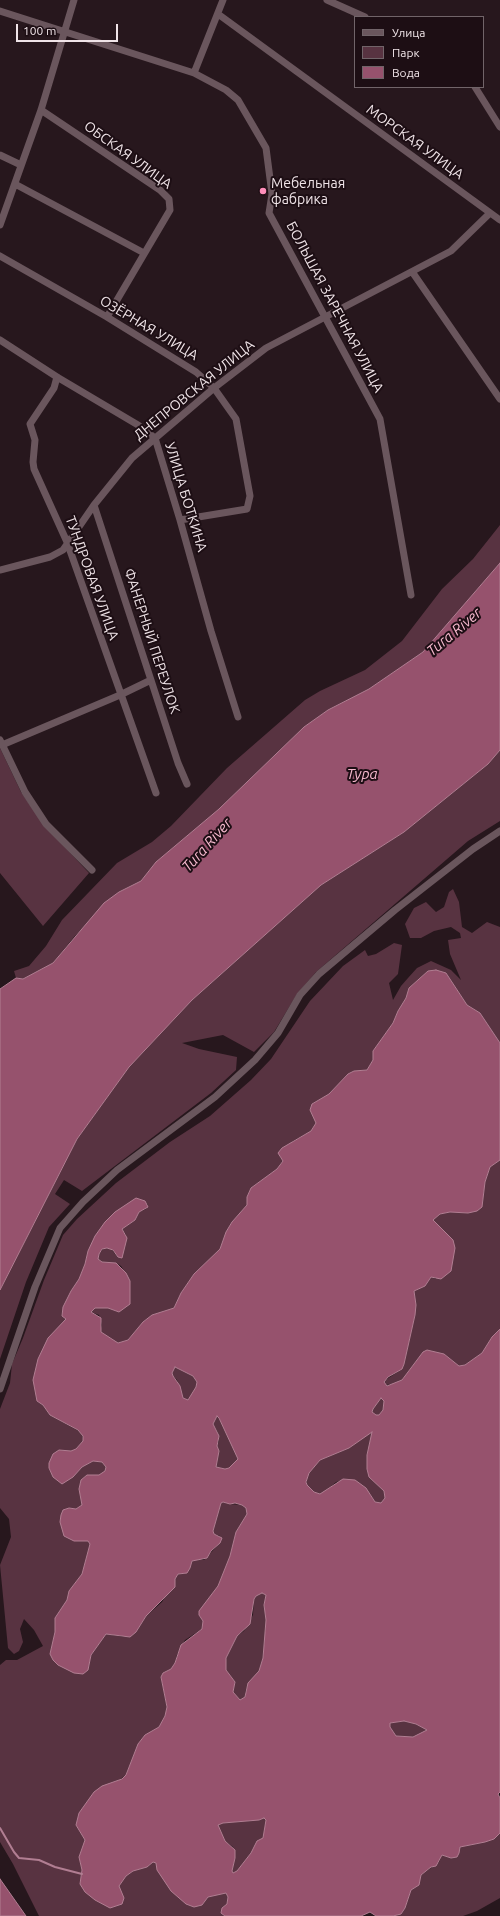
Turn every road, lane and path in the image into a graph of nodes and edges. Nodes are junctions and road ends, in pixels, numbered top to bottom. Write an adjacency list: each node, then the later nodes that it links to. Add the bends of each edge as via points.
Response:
1 (74, 0): 7 (street)
2 (223, 0): 5 (street)
3 (327, 0): 6 (street)
4 (0, 11): 7 (street, БОЛЬШАЯ ЗАРЕЧНАЯ УЛИЦА)
5 (218, 14): 8 (street); 15 (street, МОРСКАЯ УЛИЦА)
6 (363, 16)
7 (64, 32): 8 (street, БОЛЬШАЯ ЗАРЕЧНАЯ УЛИЦА); 10 (street)
8 (194, 73): 22 (street, БОЛЬШАЯ ЗАРЕЧНАЯ УЛИЦА, via 226,90 238,100 266,148 272,194 269,214)
9 (476, 88): 11 (street)
10 (41, 110): 13 (street); 18 (street, ОБСКАЯ УЛИЦА, via 160,190 169,199 170,210)
11 (500, 127)
12 (0, 155): 13 (street)
13 (21, 165): 14 (street)
14 (14, 184): 17 (street); 18 (street)
15 (490, 213): 16 (street, МОРСКАЯ УЛИЦА); 20 (street, ДНЕПРОВСКАЯ УЛИЦА, via 451,251)
16 (500, 220)
17 (0, 224)
18 (144, 253): 21 (street, ОБСКАЯ УЛИЦА)
19 (0, 256): 21 (street, ОЗЁРНАЯ УЛИЦА)
20 (413, 273): 22 (street, ДНЕПРОВСКАЯ УЛИЦА); 26 (street)
21 (107, 317): 25 (street, ОЗЁРНАЯ УЛИЦА, via 196,372)
22 (326, 318): 25 (street, ДНЕПРОВСКАЯ УЛИЦА, via 266,348); 32 (street, БОЛЬШАЯ ЗАРЕЧНАЯ УЛИЦА, via 380,419)
23 (0, 340): 24 (street, УЛИЦА БОТКИНА)
24 (57, 377): 27 (street, УЛИЦА БОТКИНА, via 138,425); 30 (street, ТУНДРОВАЯ УЛИЦА, via 54,388 30,424 35,440 33,462 37,476)
25 (214, 388): 27 (street, ДНЕПРОВСКАЯ УЛИЦА); 29 (street, ОЗЁРНАЯ УЛИЦА, via 236,419 250,496 247,509)
26 (500, 399)
27 (155, 438): 28 (street, ДНЕПРОВСКАЯ УЛИЦА, via 132,458); 29 (street, УЛИЦА БОТКИНА)
28 (94, 505): 30 (street, ДНЕПРОВСКАЯ УЛИЦА); 33 (street, ФАНЕРНЫЙ ПЕРЕУЛОК)
29 (180, 520): 35 (street, УЛИЦА БОТКИНА)
30 (67, 542): 31 (street, ДНЕПРОВСКАЯ УЛИЦА, via 63,550 54,555); 34 (street, ТУНДРОВАЯ УЛИЦА)
31 (0, 570)
32 (411, 595)
33 (151, 680): 34 (street); 37 (street, ФАНЕРНЫЙ ПЕРЕУЛОК)
34 (120, 695): 36 (street); 38 (street, ТУНДРОВАЯ УЛИЦА)
35 (238, 717)
36 (1, 742): 40 (street, via 25,792 46,824)
37 (187, 784)
38 (156, 793)
39 (500, 831): 41 (street, via 472,849 319,974 300,995 278,1033 255,1060 215,1097 117,1170 83,1202 60,1228)
40 (92, 870)
41 (0, 1389)

